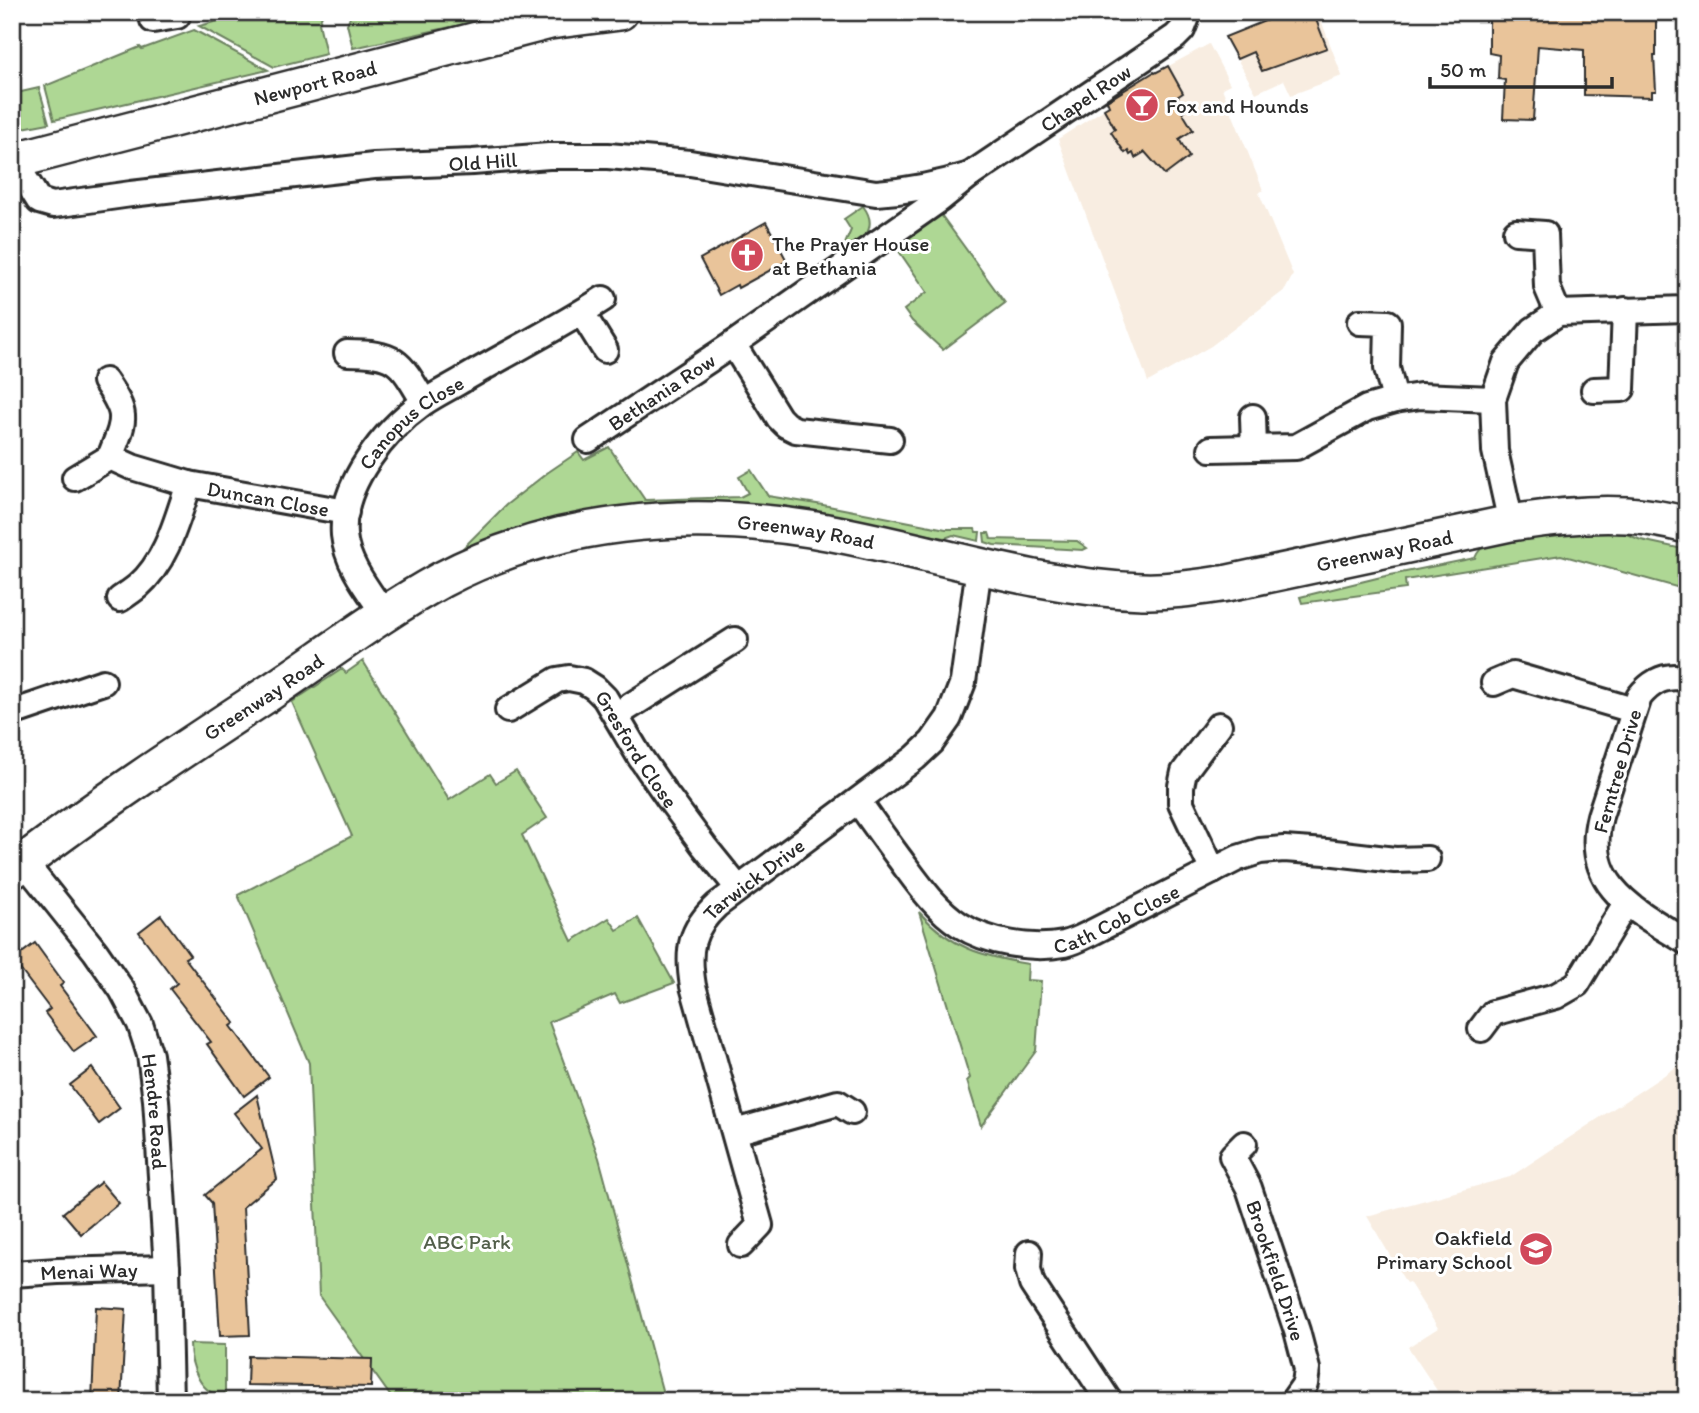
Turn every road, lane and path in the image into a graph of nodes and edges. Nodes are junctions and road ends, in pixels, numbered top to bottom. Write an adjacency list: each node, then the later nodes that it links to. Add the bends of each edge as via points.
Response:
1 (151, 12): 4 (street, via 153,20)
2 (620, 12): 5 (street, Newport Road, via 550,22)
3 (1189, 12): 6 (street, Chapel Row, via 1175,37)
4 (177, 16)
5 (13, 161): 7 (street, Old Hill, via 39,201 53,205 374,166 549,156 690,163)
6 (970, 175): 7 (street, Old Hill, via 934,186); 9 (street, Bethania Row)
7 (876, 192): 9 (street, via 884,206)
8 (1516, 232): 14 (street, via 1545,234 1547,287)
9 (887, 236): 16 (street, Bethania Row)
10 (603, 299): 13 (street, Canopus Close)
11 (1687, 309): 12 (street)
12 (1625, 310): 14 (street); 20 (street, via 1622,389)
13 (582, 313): 17 (street); 23 (street, Canopus Close)
14 (1558, 313): 21 (street, via 1533,330 1506,362)
15 (1360, 322): 22 (street, via 1388,323 1387,368)
16 (733, 344): 25 (street, Bethania Row); 26 (street, Bethania Row, via 786,425 796,430)
17 (605, 350)
18 (347, 354): 23 (street, via 369,353 396,361)
19 (105, 381): 29 (street, via 123,416)
20 (1594, 390)
21 (1493, 399): 22 (street, via 1420,396); 33 (street, via 1495,451)
22 (1395, 400): 27 (street, via 1367,408 1296,447)
23 (424, 402): 32 (street, Canopus Close, via 395,426 363,467)
24 (1253, 417): 27 (street)
25 (588, 440)
26 (890, 440)
27 (1254, 448): 28 (street)
28 (1211, 449)
29 (110, 457): 30 (street); 31 (street, Duncan Close)
30 (75, 478)
31 (189, 484): 32 (street, Duncan Close); 36 (street, Duncan Close, via 165,549 139,585)
32 (346, 512): 37 (street, Canopus Close, via 344,535 349,556)
33 (1511, 523): 34 (street, Greenway Road, via 1628,515); 35 (street, Greenway Road, via 1189,589 1073,585)
34 (1687, 524)
35 (979, 567): 37 (street, Greenway Road, via 858,538 743,520 633,523 527,544 442,580); 47 (street, Tarwick Drive, via 963,682 949,718 915,758)
36 (120, 599)
37 (385, 615): 49 (street, Greenway Road, via 158,765)
38 (736, 640): 45 (street)
39 (1687, 679): 43 (street, Ferntree Drive, via 1662,678 1647,687)
40 (103, 682): 44 (street)
41 (1494, 683): 43 (street, via 1513,674)
42 (508, 709): 45 (street, Gresford Close, via 546,685 569,678 595,688)
43 (1633, 710): 52 (street, Ferntree Drive, via 1596,831 1602,870)
44 (12, 713)
45 (616, 715): 51 (street, Gresford Close, via 667,796)
46 (1219, 725): 50 (street, via 1184,772 1181,786 1181,803)
47 (858, 801): 50 (street, Cath Cob Close, via 942,910 961,926 1013,945 1065,944); 51 (street, Tarwick Drive)
48 (1427, 859): 50 (street, Cath Cob Close, via 1284,849 1260,851)
49 (18, 866): 60 (street, Hendre Road, via 95,951 140,1024 156,1100)
50 (1213, 871)
51 (738, 888): 56 (street, Tarwick Drive, via 705,916 695,933 690,965)
52 (1626, 904): 53 (street, Ferntree Drive); 54 (street, via 1577,984 1556,996 1493,1013)
53 (1687, 942)
54 (1481, 1029)
55 (852, 1112): 56 (street, via 838,1103)
56 (735, 1132): 58 (street, Tarwick Drive, via 760,1225)
57 (1244, 1143): 64 (street, Brookfield Drive, via 1231,1156 1250,1188 1307,1369 1305,1384)
58 (741, 1245)
59 (1029, 1253): 63 (street, via 1032,1284)
60 (166, 1268): 61 (street, Menai Way); 62 (street, Hendre Road)
61 (12, 1274)
62 (170, 1401)
63 (1109, 1401)
64 (1293, 1401)

